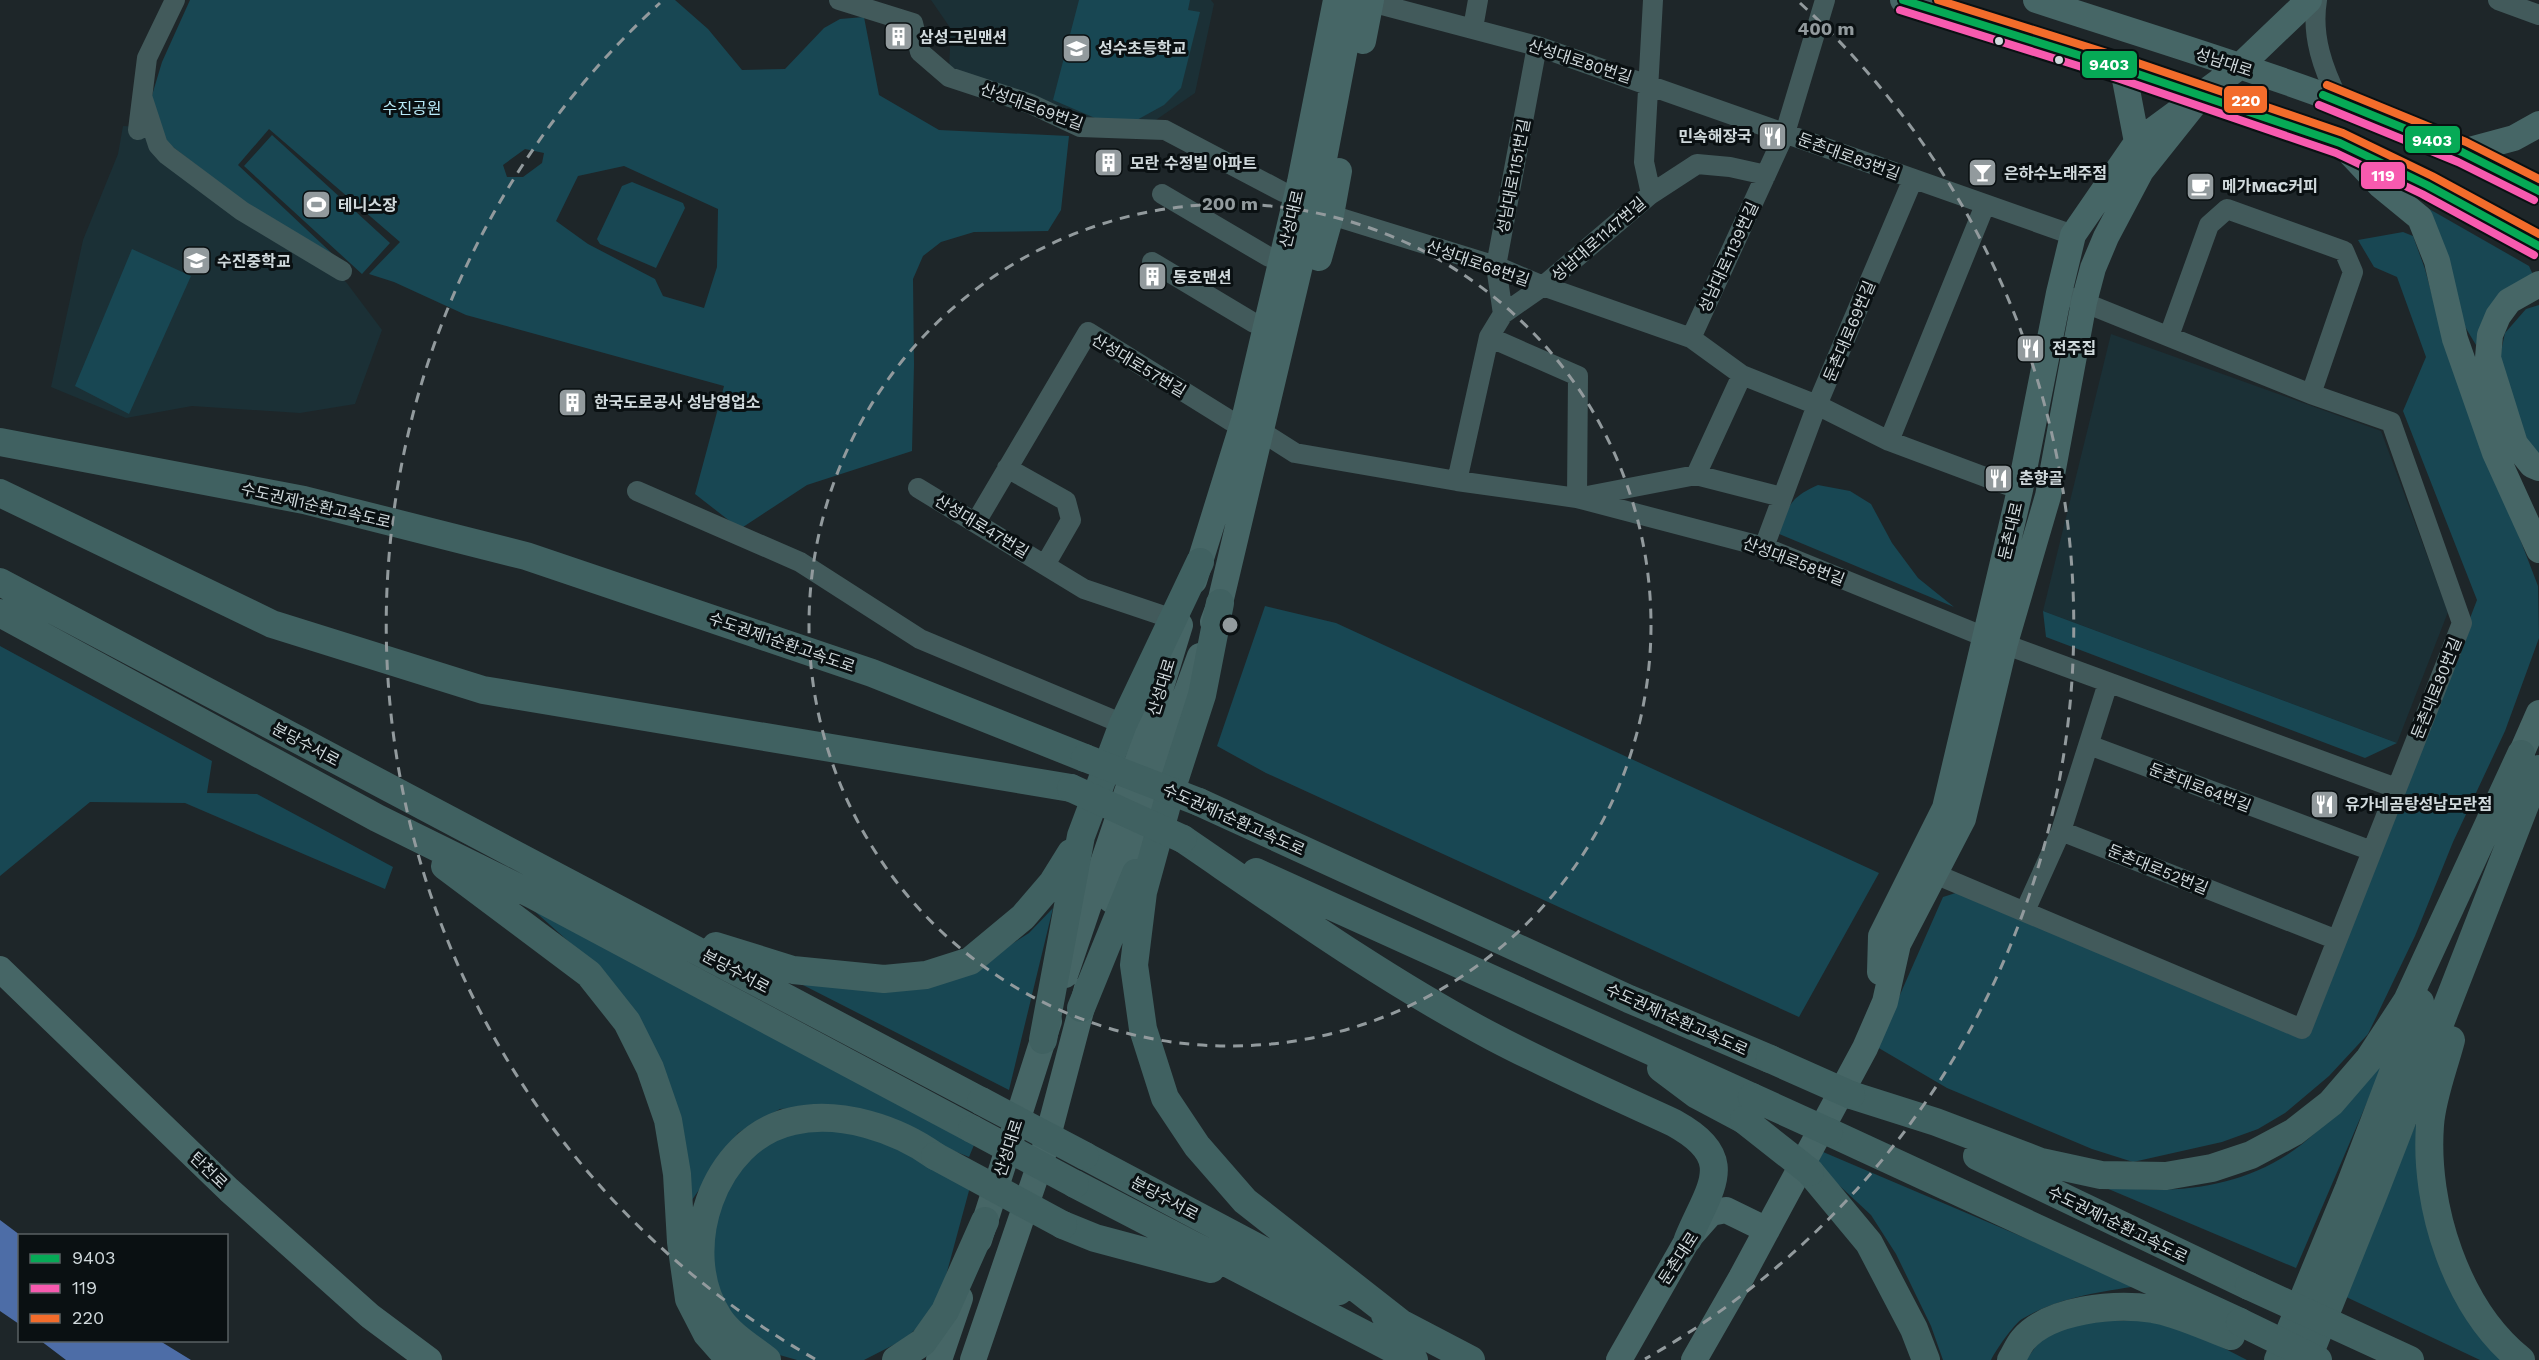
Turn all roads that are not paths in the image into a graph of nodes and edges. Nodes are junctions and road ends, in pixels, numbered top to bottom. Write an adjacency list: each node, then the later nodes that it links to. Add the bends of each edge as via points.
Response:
1 (175, 0): 22 (street, via 147,58)
2 (839, 0): 14 (street, 산성대로69번길)
3 (1319, 0): 32 (main road)
4 (1336, 0): 32 (main road, 산성대로)
5 (1365, 0): 16 (street, 산성대로80번길); 32 (main road, 산성대로); 37 (main road)
6 (1478, 0): 16 (street)
7 (1653, 0): 20 (street, 성남대로1147번길)
8 (1825, 0): 26 (street, 성남대로1139번길)
9 (1903, 0): 19 (main road)
10 (2309, 0): 18 (main road, 둔촌대로)
11 (2317, 0): 23 (street, via 2314,15 2319,50)
12 (2498, 0): 15 (street)
13 (2043, 1): 18 (main road, 성남대로)
14 (888, 6): 32 (street, 산성대로69번길, via 914,23 920,52 949,77 1031,104 1080,127 1165,130)
15 (2539, 15)
16 (1473, 28): 17 (street, 산성대로80번길)
17 (1537, 46): 20 (street, 산성대로80번길); 43 (street, 성남대로1151번길)
18 (2239, 67): 21 (main road, 둔촌대로); 23 (main road, 성남대로)
19 (2123, 69): 21 (main road); 27 (main road)
20 (1648, 84): 26 (street, 산성대로80번길); 35 (street, 성남대로1147번길, via 1644,162)
21 (2200, 97): 27 (main road, 둔촌대로); 28 (main road); 48 (main road, 둔촌대로, via 2141,171 2106,237)
22 (143, 99): 25 (street); 44 (street, via 158,144 167,155 242,211)
23 (2339, 101): 29 (main road, 성남대로)
24 (2539, 124): 29 (main road, via 2514,138)
25 (138, 130)
26 (1785, 133): 30 (street, 성남대로1139번길); 31 (street, 둔촌대로83번길)
27 (2137, 142): 38 (main road, 둔촌대로)
28 (2340, 143): 39 (main road); 73 (main road, via 2381,186 2420,218 2437,261 2455,339 2495,453)
29 (2462, 152): 33 (main road, 성남대로)
30 (1766, 175): 35 (street, via 1697,164); 53 (street, 성남대로1139번길)
31 (1913, 179): 36 (street, 둔촌대로83번길); 41 (street, 둔촌대로83번길)
32 (1301, 186): 40 (main road); 58 (main road, 산성대로); 74 (main road, 산성대로, via 1244,420)
33 (2539, 191)
34 (1162, 194): 40 (street, 산성대로)
35 (1651, 194): 46 (street, 성남대로1147번길)
36 (1984, 205): 38 (street, 둔촌대로83번길); 59 (street)
37 (1331, 215): 43 (street, 산성대로68번길); 58 (main road, via 1310,292)
38 (2073, 235): 47 (main road, 둔촌대로)
39 (2539, 246)
40 (1269, 257): 50 (main road)
41 (1880, 257): 56 (street, 둔촌대로69번길)
42 (1152, 262): 50 (street)
43 (1496, 266): 46 (street, 산성대로68번길); 49 (street, 성남대로1151번길)
44 (342, 271)
45 (2539, 284): 62 (main road, via 2509,301 2498,316 2490,334 2488,358 2515,444)
46 (1543, 286): 49 (street, 성남대로1147번길); 53 (street, 산성대로68번길)
47 (2059, 292): 48 (street, 둔촌대로80번길); 66 (main road, 둔촌대로)
48 (2084, 302): 51 (street, 둔촌대로80번길); 80 (main road, 둔촌대로, via 2048,496)
49 (1503, 314): 52 (street)
50 (1254, 323): 57 (main road)
51 (2169, 336): 55 (street, 둔촌대로80번길); 55 (street, via 2209,225 2228,209 2344,251 2353,272)
52 (1489, 337): 64 (street); 70 (street, via 1578,376)
53 (1691, 338): 54 (street)
54 (1742, 375): 56 (street); 63 (street)
55 (2311, 394): 86 (street, 둔촌대로80번길, via 2391,422 2462,623)
56 (1817, 405): 59 (street); 69 (street, 둔촌대로69번길)
57 (1231, 421): 61 (street, 산성대로57번길, via 1088,333); 74 (main road, via 1220,456)
58 (1262, 432): 64 (street, 산성대로58번길, via 1295,453); 77 (main road, 산성대로)
59 (1889, 441): 66 (street)
60 (0, 442): 103 (highway, 수도권제1순환고속도로, bridge, via 304,500 526,556 872,673 1199,801 1619,994)
61 (1007, 468): 71 (street, 산성대로57번길); 75 (street, 산성대로47번길, via 1065,501 1071,520)
62 (2539, 468)
63 (1696, 475): 69 (street); 70 (street)
64 (1456, 481): 70 (street, 산성대로58번길)
65 (918, 488): 71 (street, 산성대로47번길)
66 (2020, 490): 80 (main road, 둔촌대로)
67 (637, 491): 83 (street, via 800,562 920,639)
68 (0, 493): 91 (highway, bridge, via 272,624 483,690 1071,788)
69 (1782, 497): 72 (street, 둔촌대로69번길)
70 (1577, 498): 72 (street, 산성대로58번길)
71 (976, 522): 75 (street, 산성대로47번길)
72 (1764, 547): 80 (street, 산성대로58번길)
73 (2539, 550)
74 (1200, 562): 79 (highway); 102 (main road, 산성대로)
75 (1045, 565): 79 (street, 산성대로47번길, via 1084,589)
76 (0, 582): 97 (highway, 분당수서로)
77 (1220, 603): 87 (highway, via 1202,695); 101 (main road, 산성대로, via 1107,912)
78 (0, 613): 88 (highway, 분당수서로)
79 (1173, 619): 83 (highway)
80 (1995, 640): 81 (street); 95 (main road, 둔촌대로, via 1964,819); 100 (main road, 둔촌대로, via 1945,808 1881,936 1879,968)
81 (2108, 683): 84 (street); 86 (street)
82 (2539, 713): 85 (main road)
83 (1123, 724): 90 (highway)
84 (2089, 745): 89 (street); 93 (street, 둔촌대로64번길)
85 (2530, 762): 92 (highway); 94 (highway)
86 (2396, 788): 93 (street, 둔촌대로80번길)
87 (1169, 797): 101 (highway); 109 (highway, via 1143,892 1134,964 1143,1029 1165,1098 1197,1146 1245,1201)
88 (377, 818): 108 (highway, 분당수서로, bridge, via 531,894); 112 (highway, via 589,974 627,1022 650,1068 668,1120 689,1299 707,1334)
89 (2061, 831): 96 (street); 98 (street, 둔촌대로52번길)
90 (1081, 836): 97 (highway, via 1053,882 1023,917 970,961 926,975 884,979 793,970); 102 (highway)
91 (1183, 839): 104 (highway, via 1613,1033); 107 (highway, via 1446,1011 1693,1135 1710,1153 1714,1179)
92 (2479, 849): 103 (highway, via 2407,1001 2369,1059 2331,1103 2294,1132 2251,1155 2212,1168 2166,1176 2101,1174 2041,1162); 123 (highway, via 2349,1188)
93 (2372, 851): 98 (street, 둔촌대로80번길)
94 (2498, 870): 125 (highway); 128 (highway, via 2430,1122 2428,1170 2450,1258 2476,1308 2507,1349)
95 (1935, 874): 96 (street); 100 (main road, 둔촌대로, via 1898,944)
96 (2025, 911): 98 (street, 둔촌대로80번길, via 2302,1029)
97 (651, 926): 109 (highway, 분당수서로, bridge)
98 (2337, 940)
99 (0, 969): 111 (main road, 탄천로, via 230,1190 370,1316)
100 (1885, 1002): 106 (main road, 둔촌대로, via 1865,1048)
101 (1081, 1008): 116 (main road, 산성대로, via 1043,1155)
102 (1043, 1040): 105 (main road, 산성대로)
103 (1851, 1095): 127 (highway, 수도권제1순환고속도로, bridge)
104 (1748, 1108): 110 (highway, bridge, via 1829,1132); 121 (highway, bridge, via 1810,1172 1869,1243)
105 (985, 1221): 114 (highway, via 945,1311 922,1342); 115 (main road, 산성대로)
106 (1767, 1230): 107 (main road, 둔촌대로, via 1720,1209 1711,1213); 120 (main road)
107 (1688, 1239): 119 (main road, 둔촌대로)
108 (1274, 1288): 113 (highway, bridge, via 1095,1238 1063,1225 917,1143 874,1127 830,1118 792,1121 757,1137 728,1163 707,1205 700,1239 705,1283 719,1318); 117 (highway, 분당수서로)
109 (1402, 1324): 118 (highway, 분당수서로)
110 (2236, 1329): 122 (highway, via 2155,1309 2110,1306 2085,1310 2042,1326 2024,1339); 124 (highway); 126 (highway, bridge)
111 (429, 1360)
112 (730, 1360)
113 (767, 1360)
114 (896, 1360)
115 (939, 1360)
116 (972, 1360)
117 (1414, 1360)
118 (1471, 1360)
119 (1619, 1360)
120 (1694, 1360)
121 (1926, 1360)
122 (2011, 1360)
123 (2278, 1360)
124 (2296, 1360)
125 (2307, 1360)
126 (2318, 1360)
127 (2410, 1360)
128 (2521, 1360)

